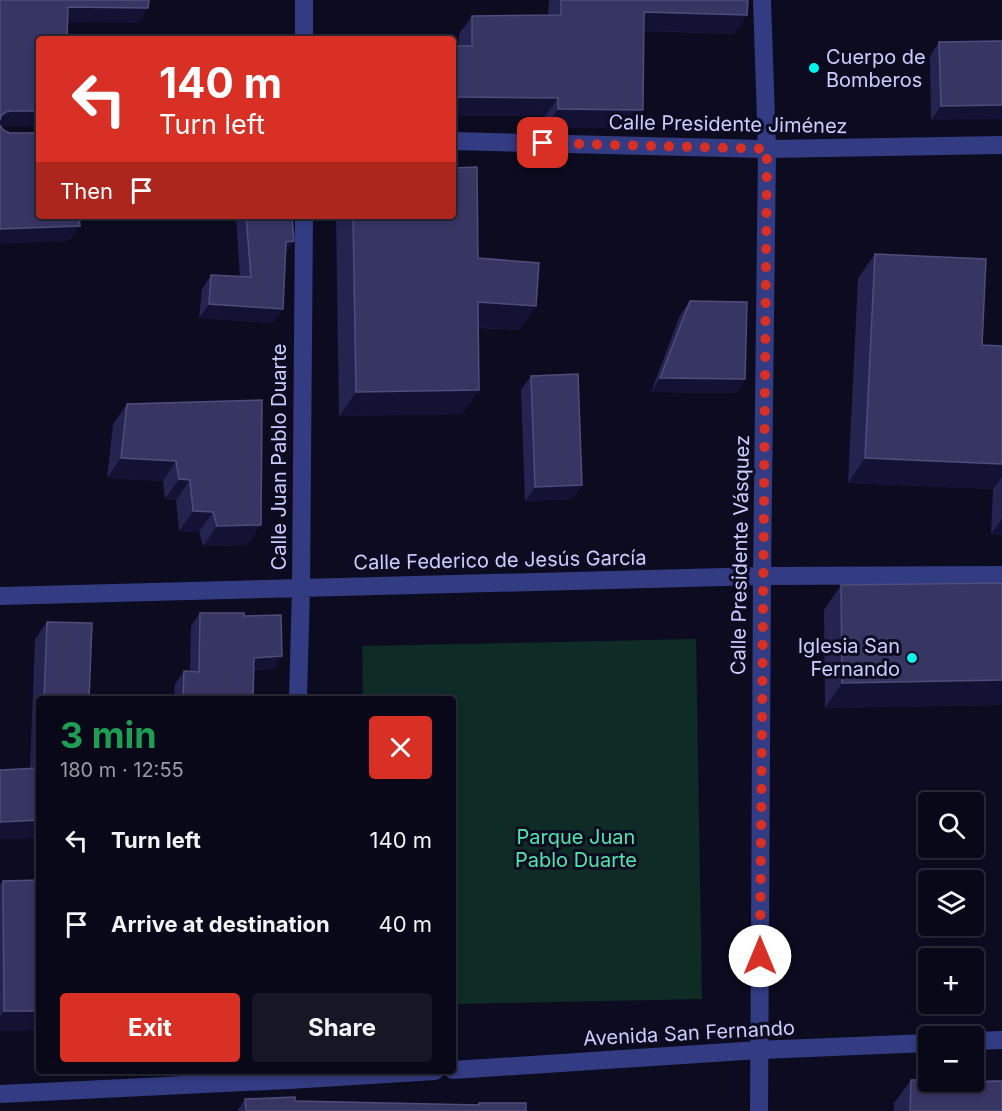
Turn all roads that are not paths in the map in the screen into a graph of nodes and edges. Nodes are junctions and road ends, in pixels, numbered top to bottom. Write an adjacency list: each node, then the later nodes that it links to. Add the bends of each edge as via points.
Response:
1 (304, 0): 3 (street)
2 (762, 0): 6 (street, Calle Presidente Vásquez)
3 (304, 36)
4 (456, 141): 6 (street, Calle Presidente Jiménez)
5 (1002, 145): 6 (street, Calle Presidente Jiménez)
6 (767, 149): 9 (street, Calle Presidente Vásquez)
7 (304, 219): 10 (street, Calle Juan Pablo Duarte)
8 (1002, 575): 9 (street, Calle Federico de Jesús García)
9 (762, 576): 10 (street, Calle Federico de Jesús García); 16 (street, Calle Presidente Vásquez)
10 (301, 588): 11 (street, Calle Federico de Jesús García); 12 (street, Calle Juan Pablo Duarte)
11 (0, 596)
12 (298, 696)
13 (1002, 1040): 14 (street)
14 (984, 1041)
15 (918, 1043): 16 (street, Avenida San Fernando)
16 (759, 1050): 17 (street, Avenida San Fernando); 22 (street, Calle Presidente Vásquez)
17 (456, 1070)
18 (347, 1074): 19 (street)
19 (289, 1076): 20 (street); 21 (street)
20 (0, 1094)
21 (288, 1101)
22 (759, 1111)

